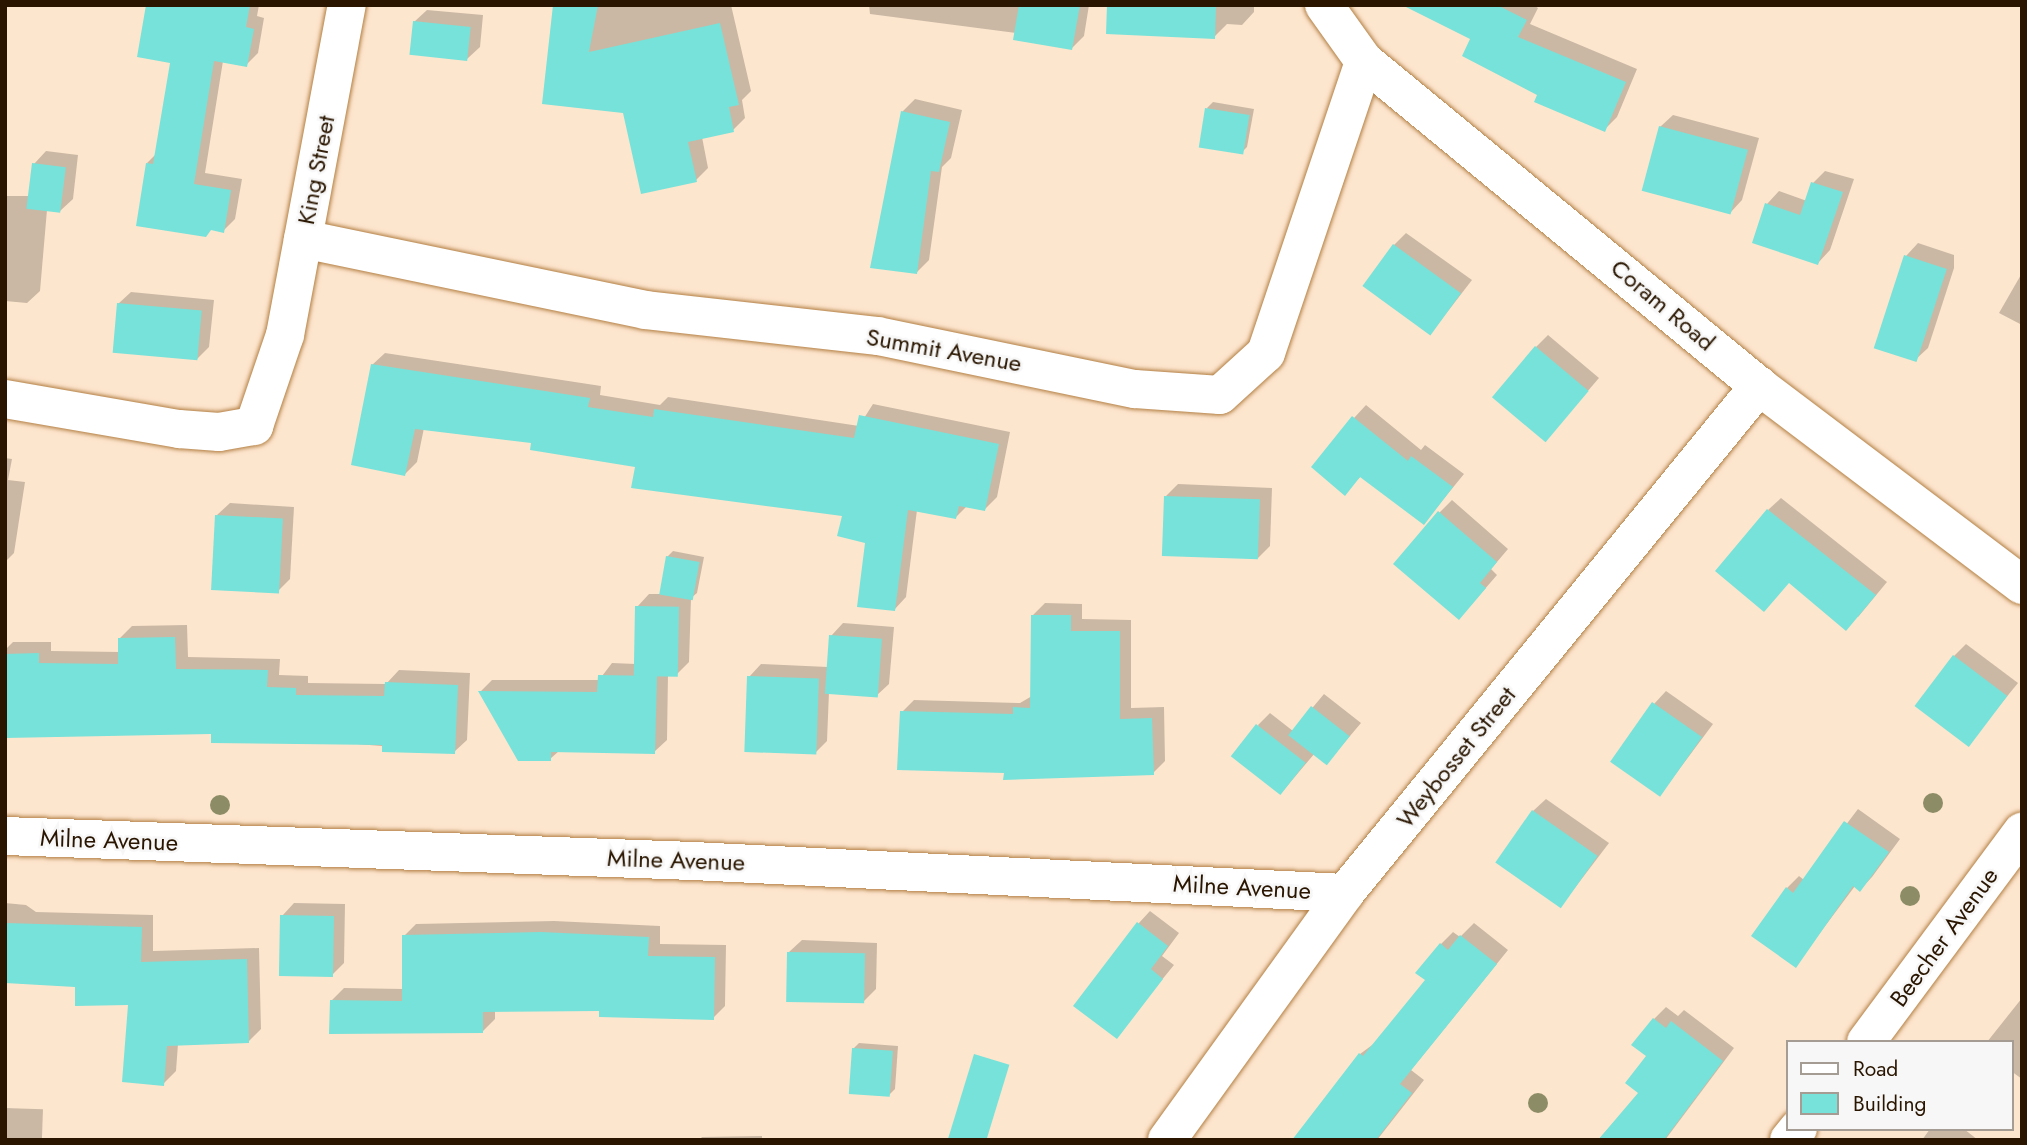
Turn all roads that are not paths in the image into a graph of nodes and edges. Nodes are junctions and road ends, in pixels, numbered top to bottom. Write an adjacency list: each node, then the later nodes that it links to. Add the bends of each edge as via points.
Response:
1 (347, 5): 4 (street, King Street)
2 (1324, 5): 3 (street, Coram Road)
3 (1364, 61): 4 (street, Summit Avenue, via 1266,353 1220,395 1135,389 878,336 645,310); 5 (street, Coram Road)
4 (303, 239): 6 (street, King Street, via 285,335 254,426 219,432 179,429)
5 (1759, 386): 7 (street, Coram Road); 10 (street, Weybosset Street)
6 (5, 399)
7 (2022, 585)
8 (2022, 832): 11 (street, Beecher Avenue)
9 (5, 836): 10 (street, Milne Avenue, via 693,861)
10 (1345, 892): 12 (street, Weybosset Street)
11 (1867, 1040)
12 (1167, 1140)

